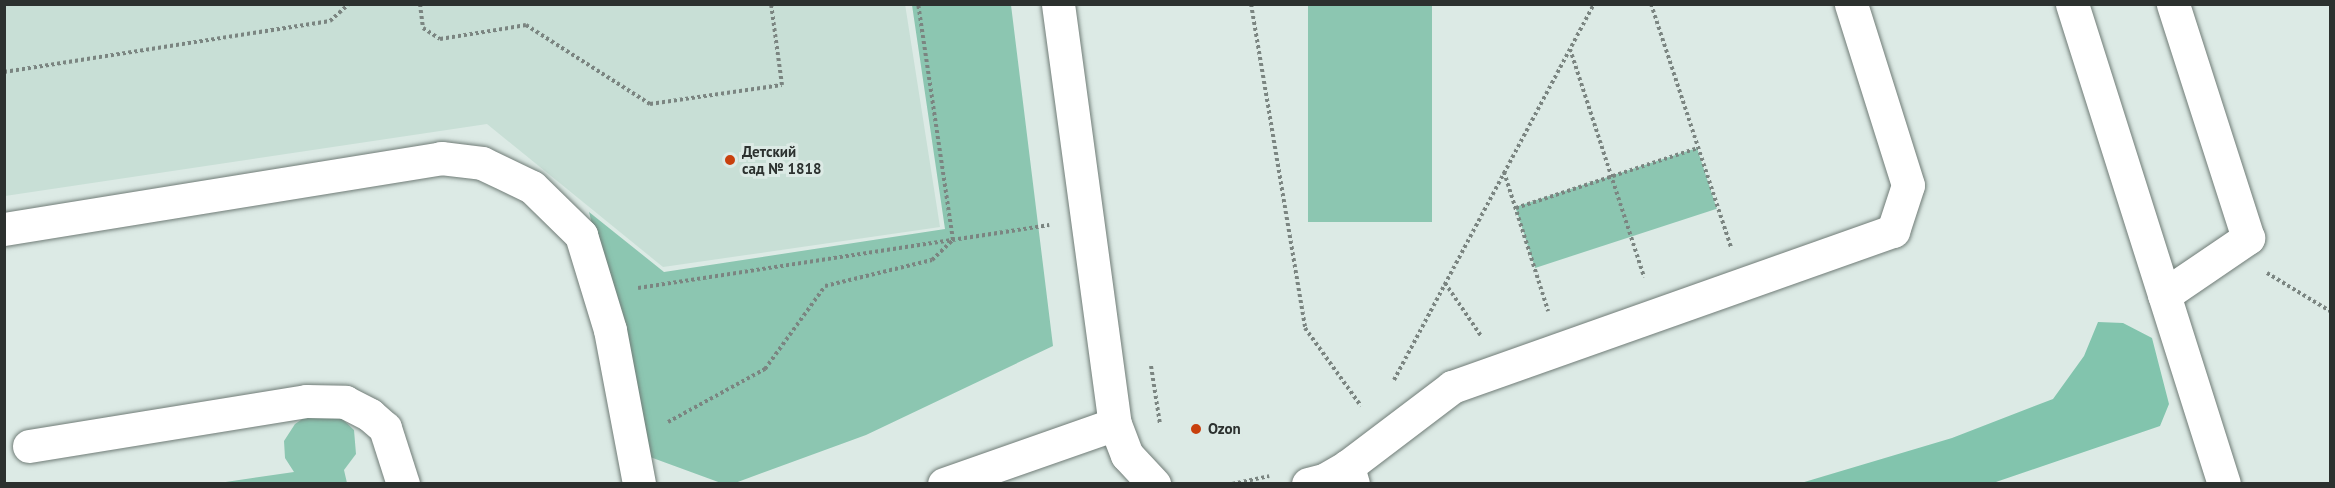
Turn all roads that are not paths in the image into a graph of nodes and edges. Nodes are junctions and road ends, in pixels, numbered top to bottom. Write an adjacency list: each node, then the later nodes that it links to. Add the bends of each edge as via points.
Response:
1 (1058, 4): 7 (lane)
2 (1851, 4): 9 (lane, via 1908,185 1893,231 1452,387)
3 (2072, 4): 6 (lane)
4 (2173, 4): 6 (lane, via 2248,238)
5 (4, 229): 11 (lane, via 441,158 482,162 532,187 581,235 610,330)
6 (2164, 295): 15 (lane)
7 (1115, 424): 12 (lane); 13 (lane, via 1127,455)
8 (29, 446): 10 (lane, via 306,401 345,402 370,415 385,429)
9 (1350, 475): 14 (lane)
10 (402, 483)
11 (639, 483)
12 (944, 483)
13 (1154, 483)
14 (1308, 483)
15 (2224, 483)

